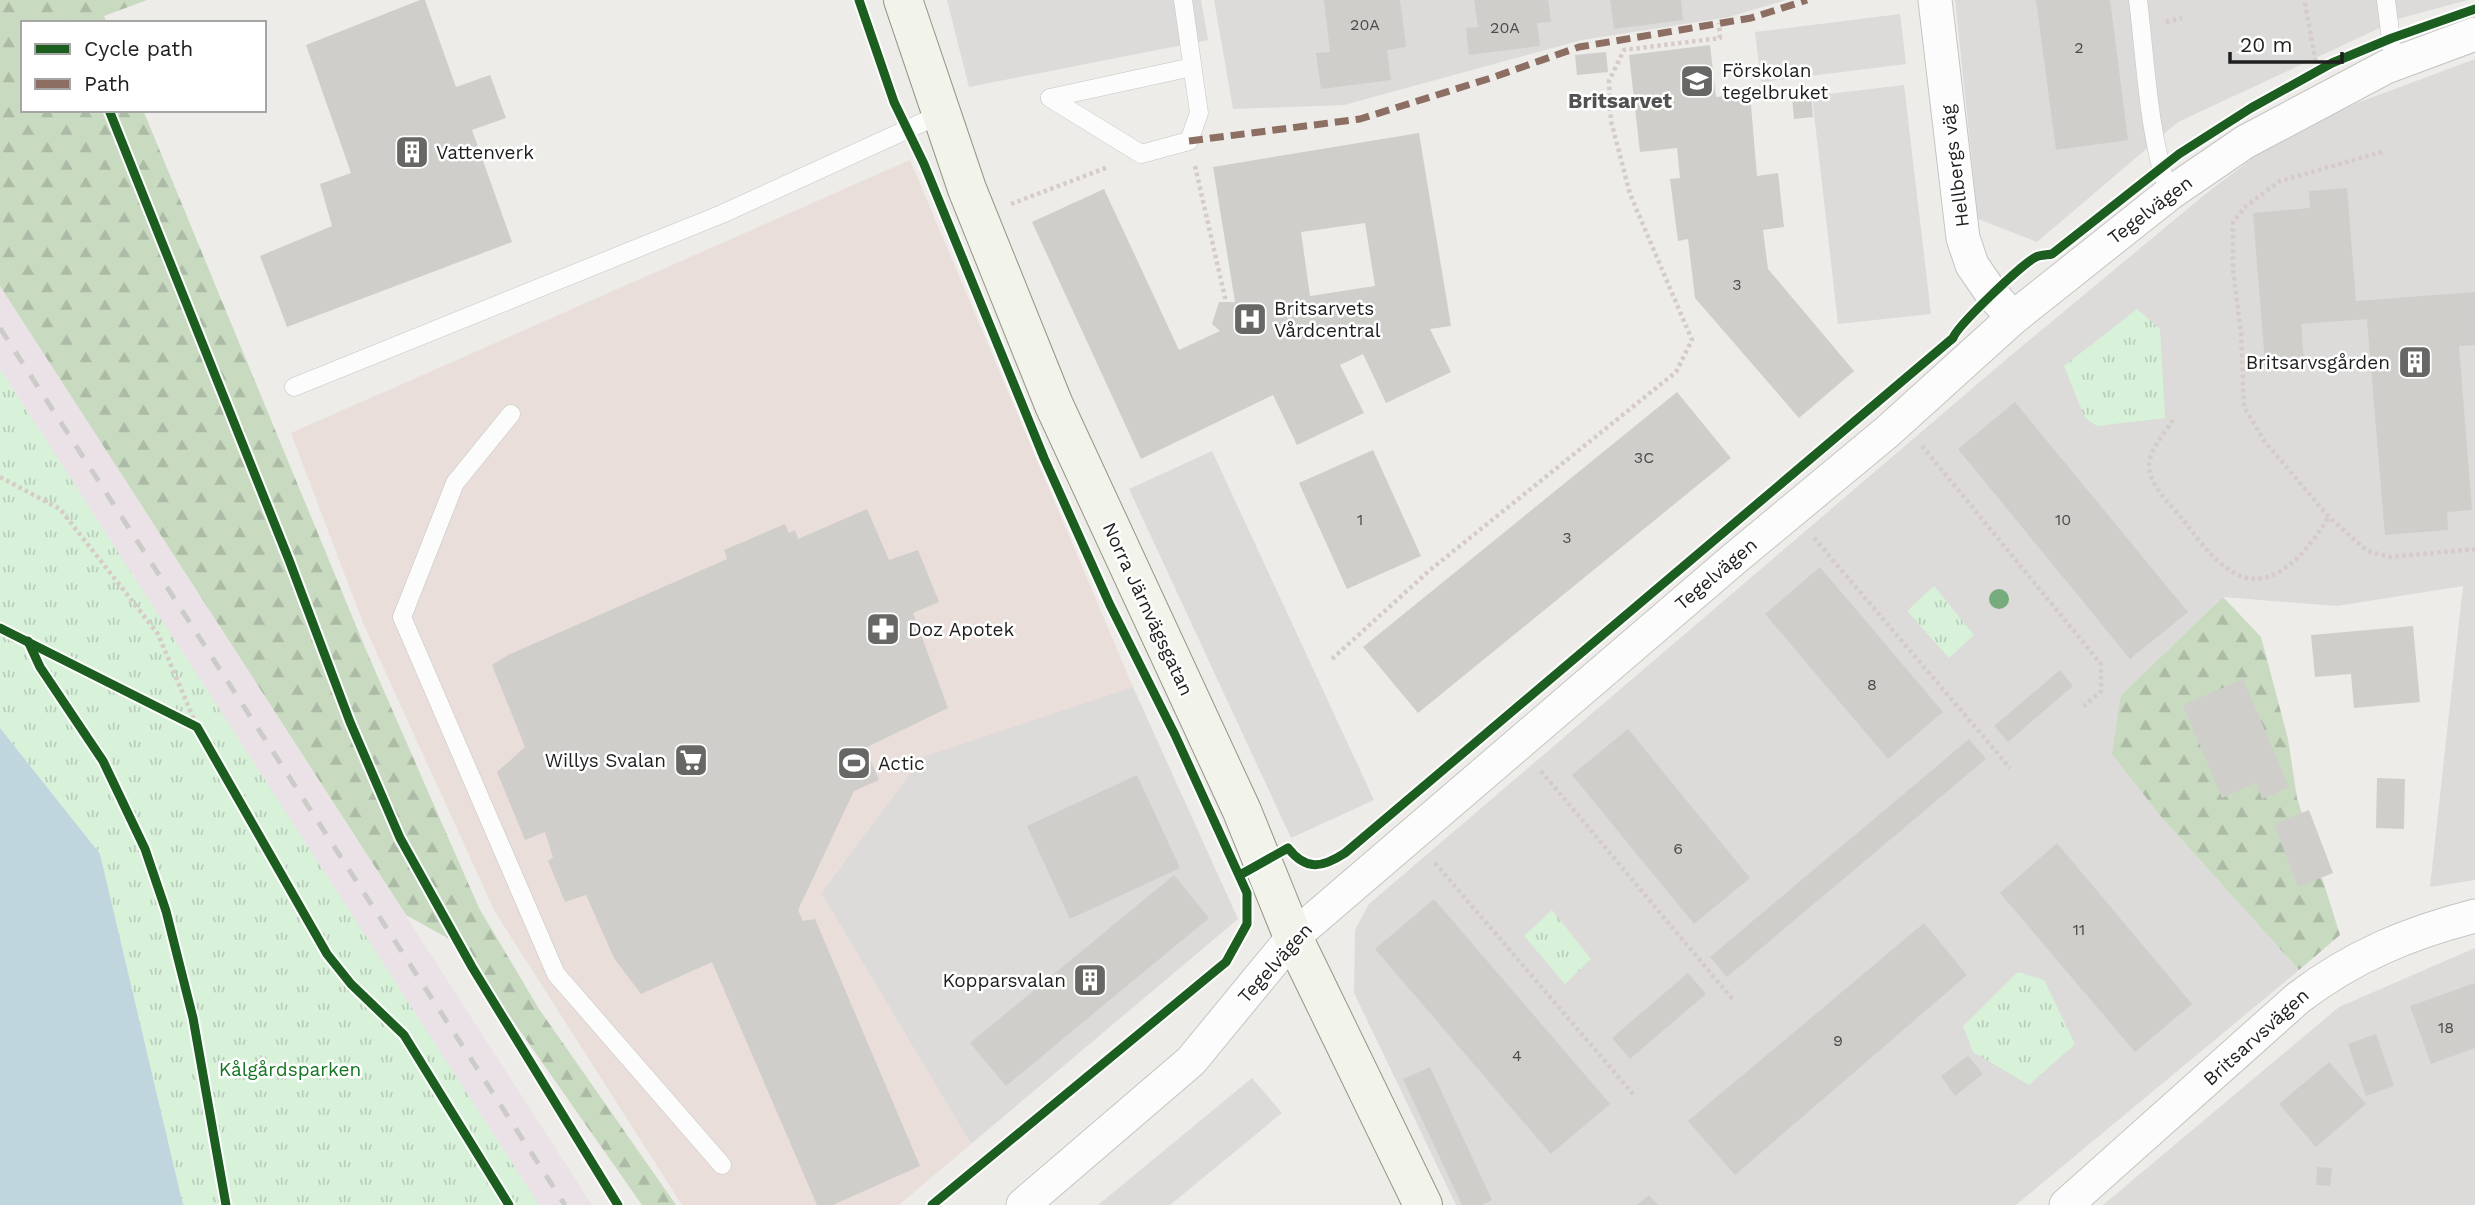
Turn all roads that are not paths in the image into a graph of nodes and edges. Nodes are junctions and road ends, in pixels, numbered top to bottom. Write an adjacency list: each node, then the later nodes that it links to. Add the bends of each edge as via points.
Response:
1 (903, 0): 9 (street, Norra Järnvägsgatan)
2 (1183, 0): 8 (lane)
3 (1935, 0): 11 (street, Hellbergs väg, via 1963,238 1972,265)
4 (2138, 0): 10 (lane, via 2160,169)
5 (2386, 0): 7 (lane)
6 (2475, 34): 7 (street, Tegelvägen)
7 (2394, 64): 10 (street, Tegelvägen, via 2245,142)
8 (1192, 67): 8 (lane, via 1050,98 1141,154 1189,141 1199,113)
9 (942, 114): 12 (lane, via 722,214); 15 (street, Norra Järnvägsgatan, via 1054,405 1242,811)
10 (2169, 194): 11 (street, Tegelvägen)
11 (2012, 318): 15 (street, Tegelvägen, via 1900,420)
12 (294, 387)
13 (511, 414): 16 (lane, via 455,484 402,617 556,974)
14 (2475, 916): 19 (street, Britsarvsvägen, via 2372,950 2321,981)
15 (1293, 937): 17 (street, Tegelvägen, via 1191,1061); 18 (street, Norra Järnvägsgatan)
16 (723, 1165)
17 (1023, 1205)
18 (1423, 1205)
19 (2066, 1205)

